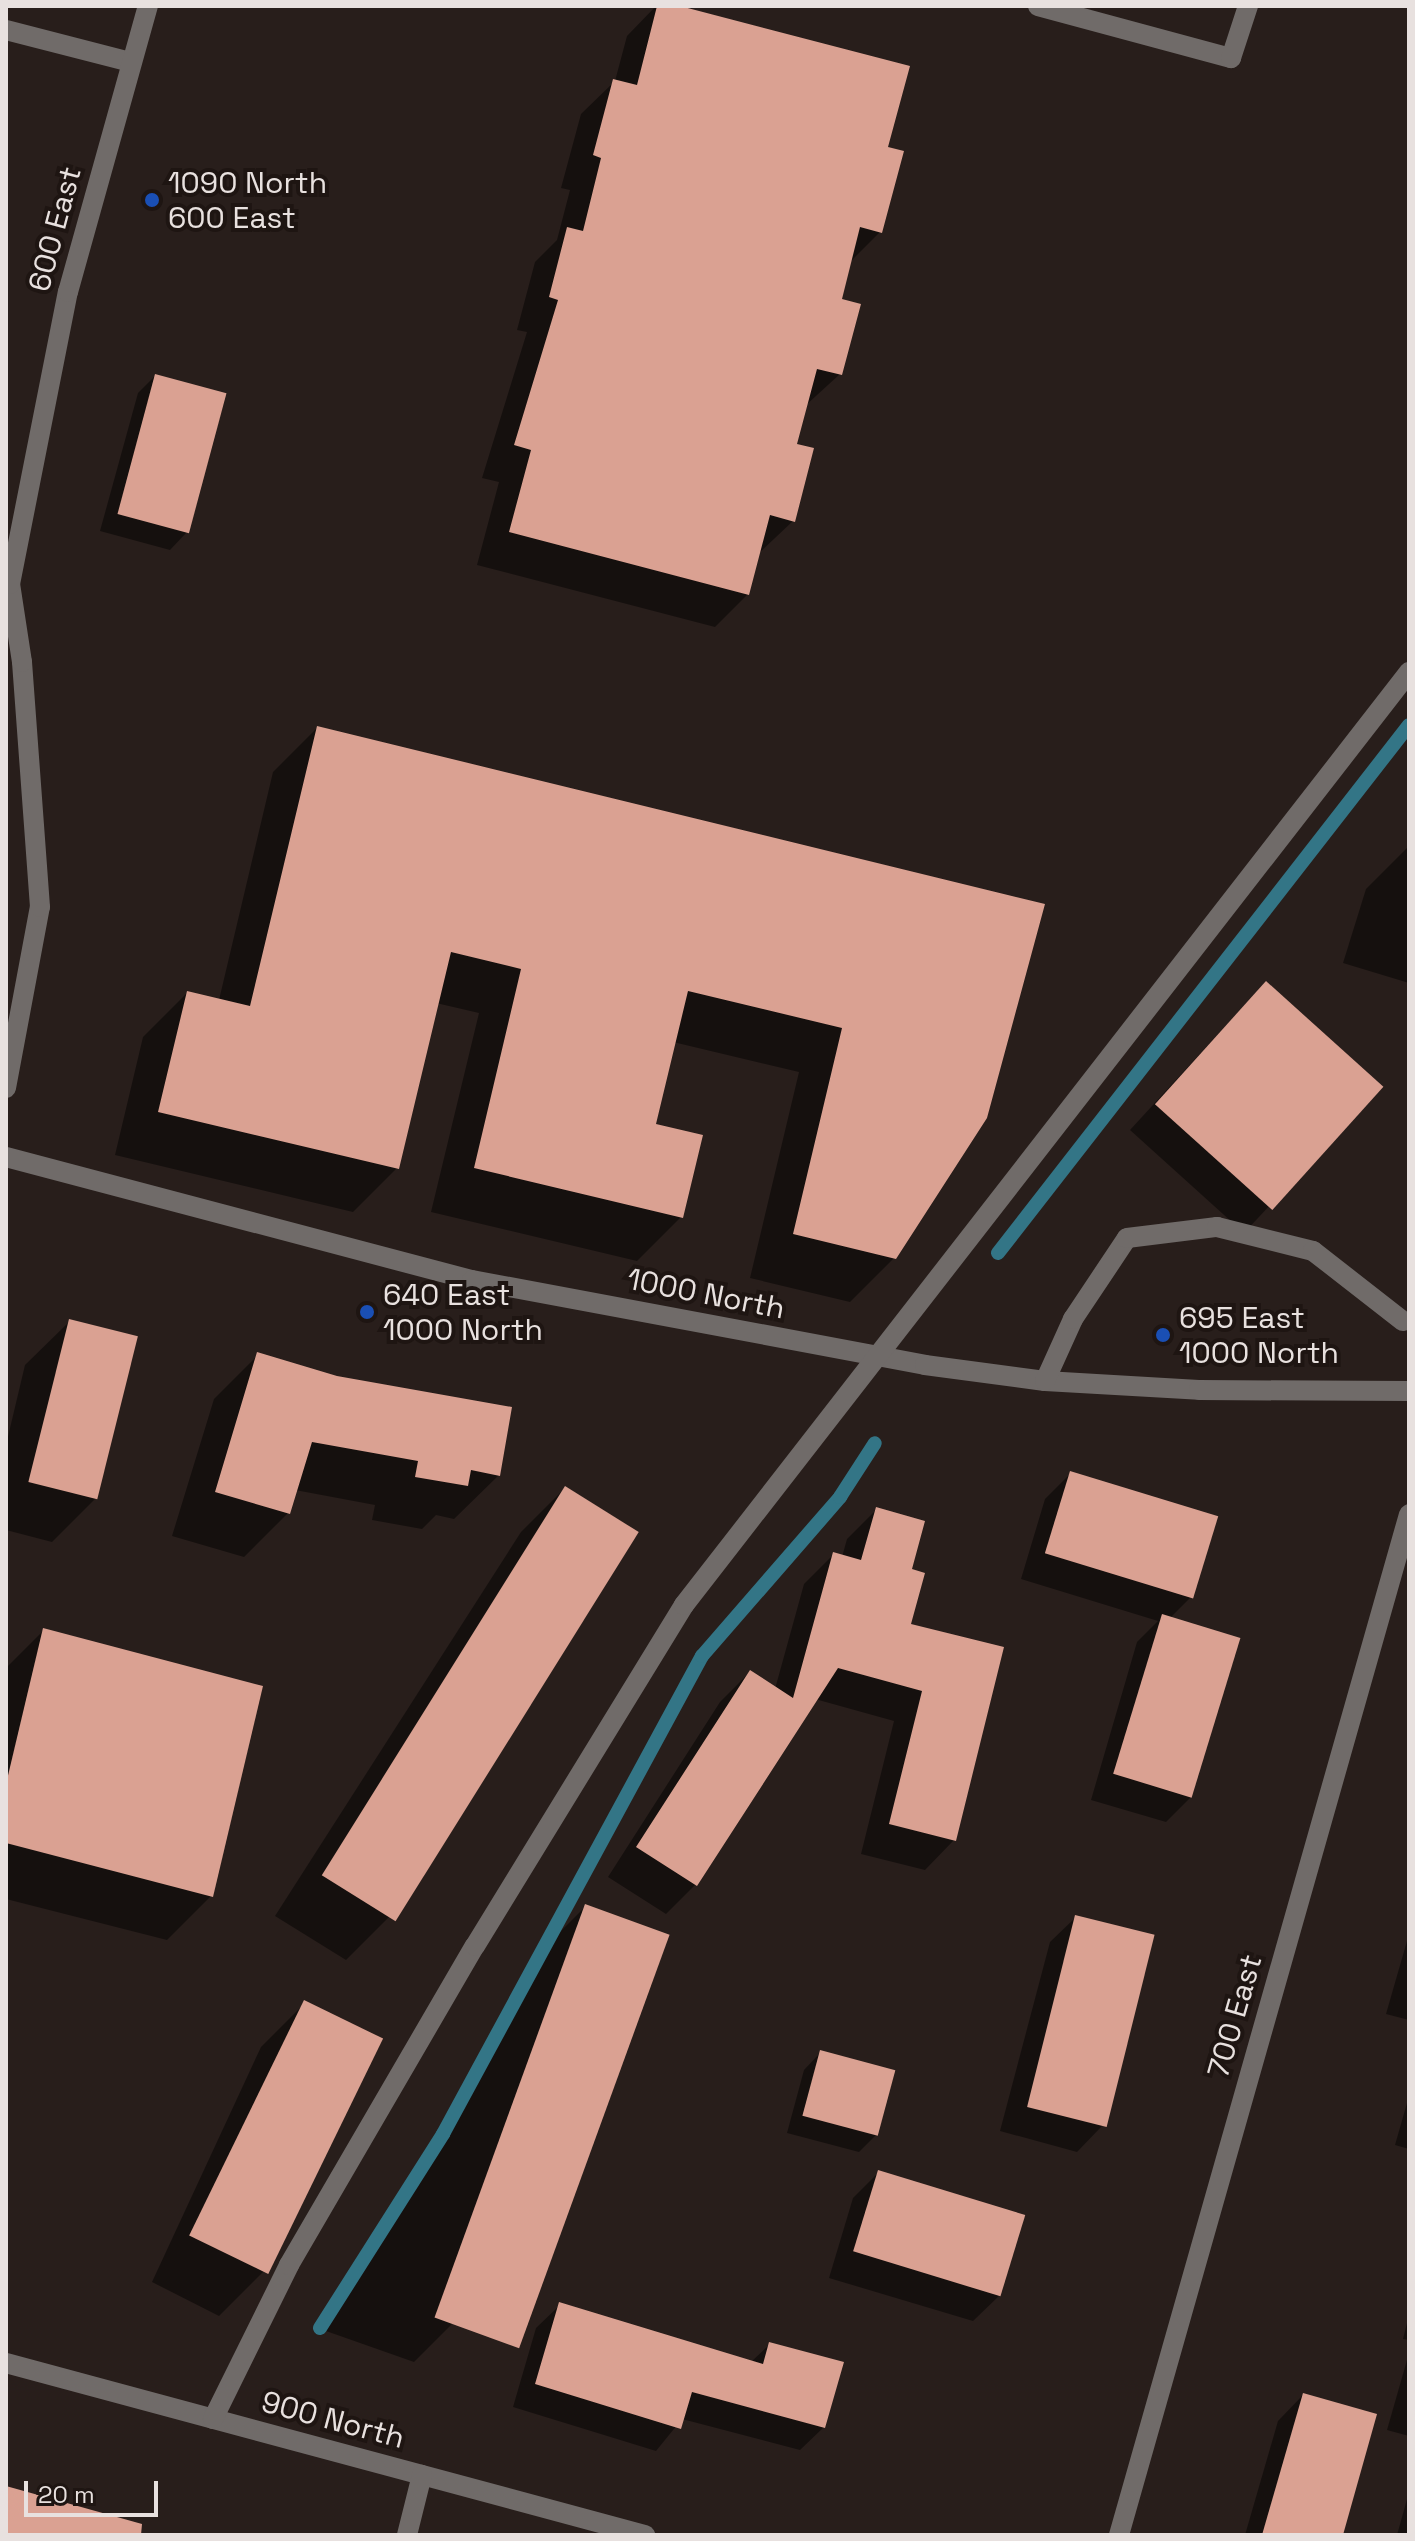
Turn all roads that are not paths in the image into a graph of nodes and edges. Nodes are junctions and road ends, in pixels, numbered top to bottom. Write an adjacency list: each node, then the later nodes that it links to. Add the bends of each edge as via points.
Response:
1 (148, 6): 5 (street, 600 East)
2 (1038, 6): 3 (street, via 1231,58)
3 (1248, 6)
4 (6, 30): 5 (street)
5 (131, 62): 6 (street, 600 East, via 68,292)
6 (8, 583): 8 (street, 600 East, via 22,662 40,907)
7 (1409, 672): 11 (street)
8 (6, 1088)
9 (6, 1157): 11 (street, 1000 North, via 472,1280)
10 (1403, 1321): 12 (street, via 1313,1251 1217,1227 1127,1238 1073,1319)
11 (877, 1356): 12 (street, 1000 North); 16 (street, via 684,1605 475,1946 289,2265)
12 (1045, 1381): 13 (street, 1000 North, via 1199,1390)
13 (1409, 1391)
14 (1409, 1517): 20 (street, 700 East)
15 (6, 2363): 16 (street, 900 North)
16 (213, 2419): 17 (street, 900 North)
17 (422, 2475): 18 (street); 19 (street, 900 North)
18 (407, 2535)
19 (645, 2535)
20 (1119, 2535)

